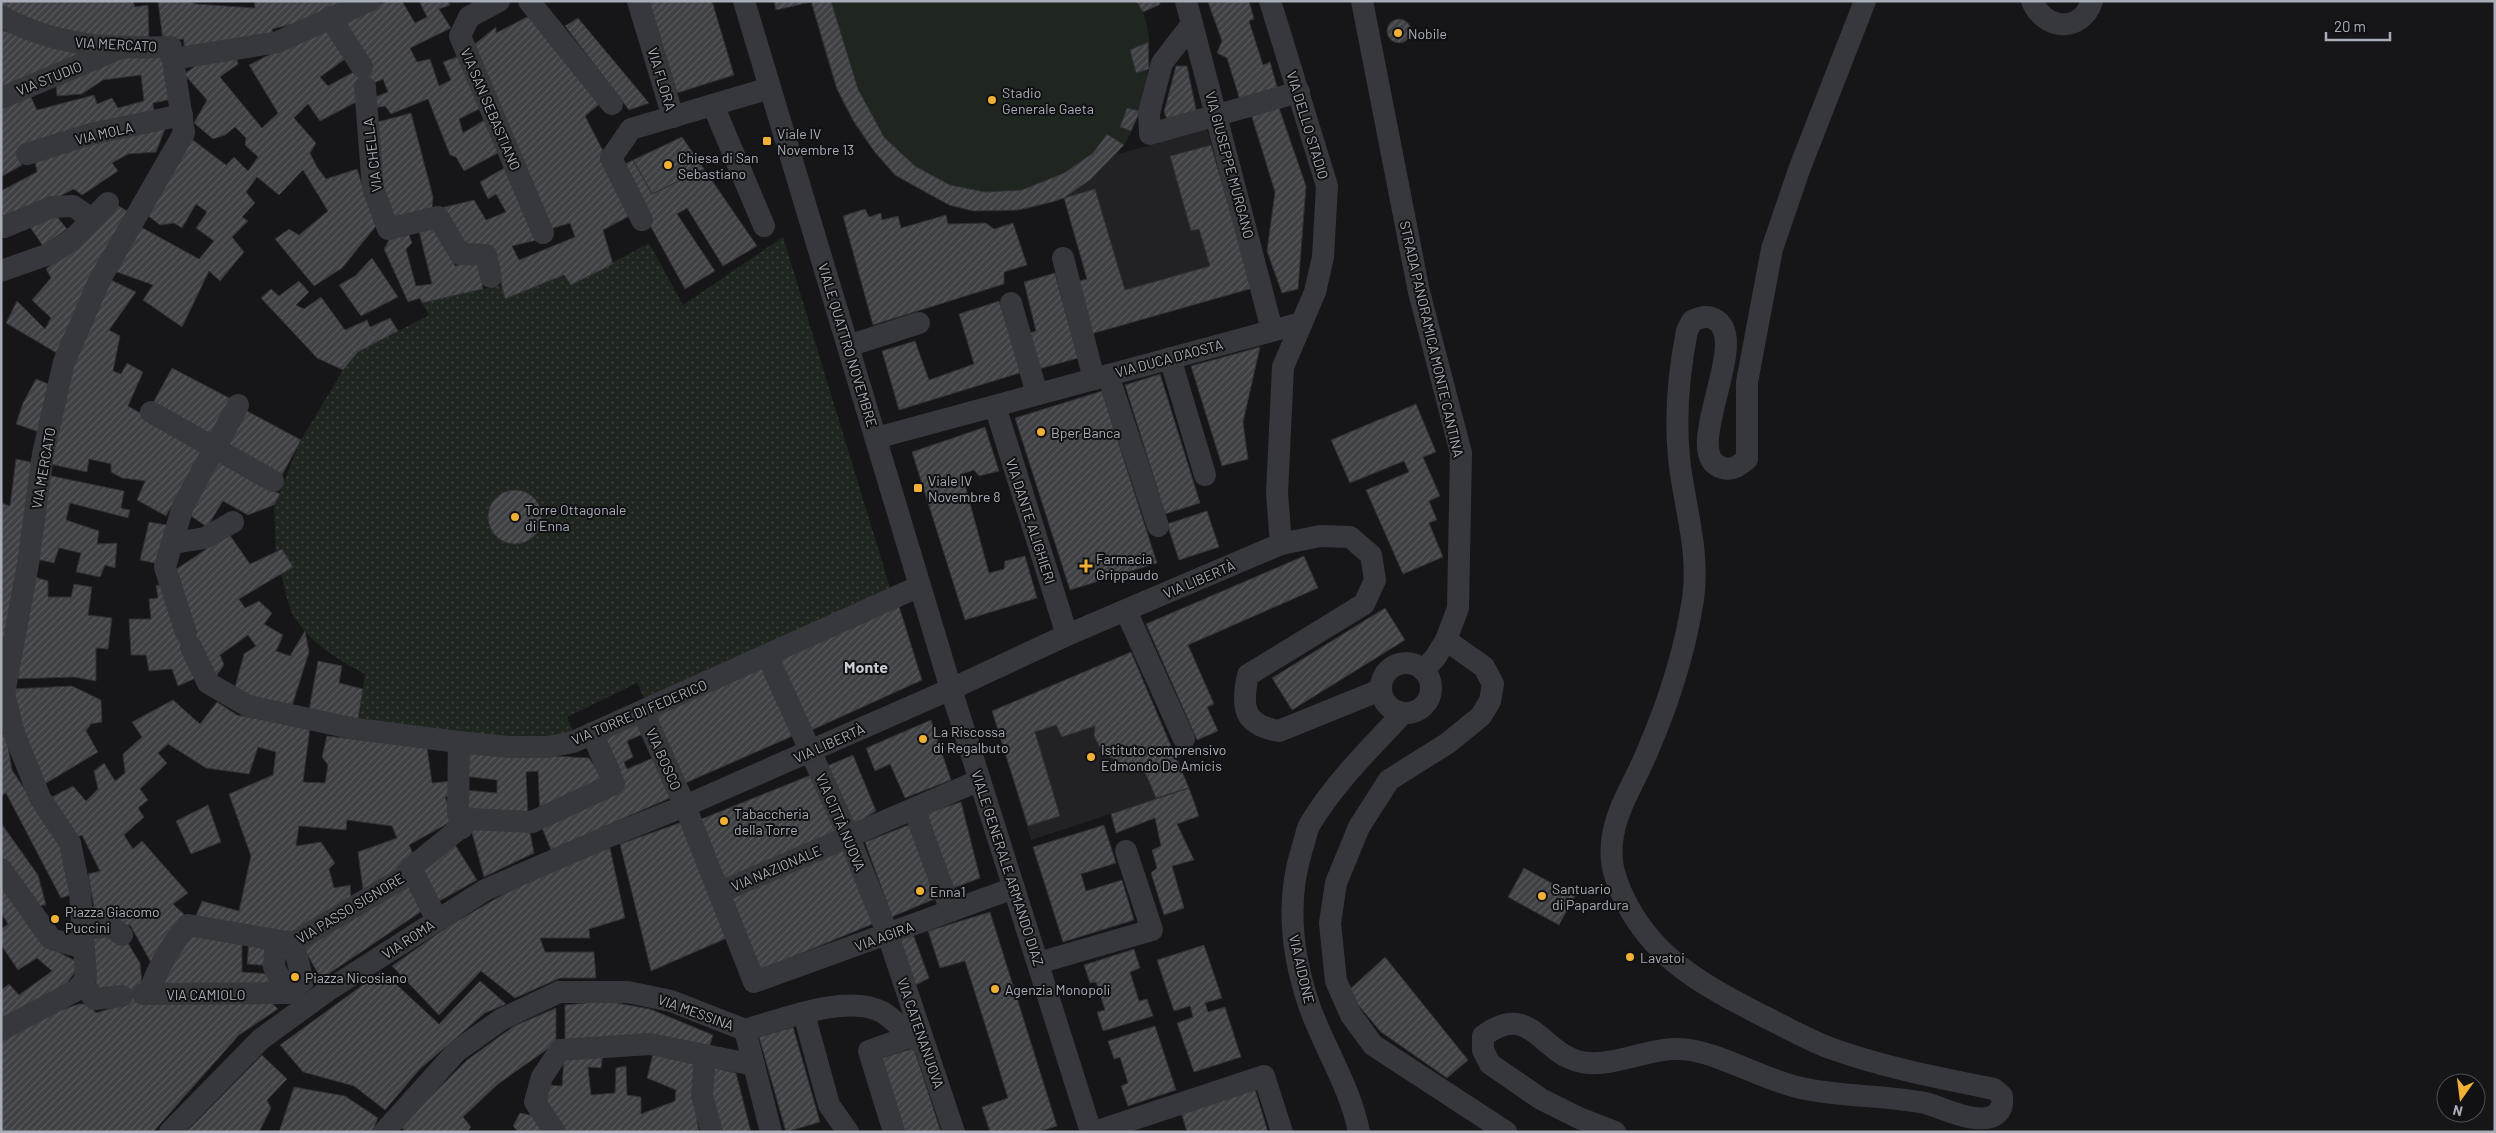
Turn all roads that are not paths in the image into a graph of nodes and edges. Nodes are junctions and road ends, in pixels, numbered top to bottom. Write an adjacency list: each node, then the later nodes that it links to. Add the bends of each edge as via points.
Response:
1 (368, 1): 14 (street)
2 (499, 1): 12 (street, VIA SAN SEBASTIANO)
3 (529, 1): 21 (street)
4 (638, 1): 24 (street, VIA FLORA)
5 (744, 1): 18 (street, VIALE QUATTRO NOVEMBRE)
6 (1186, 1): 15 (street, VIA GIUSEPPE MURGANO)
7 (1270, 1): 19 (street, VIA DELLO STADIO)
8 (1362, 1): 58 (street, STRADA PANORAMICA MONTE CANTINA, via 1418,292 1460,453 1458,608)
9 (1865, 1): 108 (street, via 1772,249 1747,382 1747,458 1736,468 1716,465 1711,458 1708,441 1727,348 1724,330 1719,321 1710,316 1692,321 1687,331 1678,414 1679,456 1694,542 1696,576 1686,640 1672,692 1613,833 1612,870 1630,912 1650,940 1680,968 1709,988 1828,1047 1994,1089 2002,1096 2003,1106 1998,1114 1972,1117 1924,1103 1800,1088 1689,1050 1663,1050 1588,1063 1564,1055 1521,1023 1508,1022 1483,1036 1483,1050 1490,1064 1541,1099)
10 (2032, 1): 11 (street, via 2042,16 2059,24 2078,21)
11 (2092, 1)
12 (470, 8): 32 (street, VIA SAN SEBASTIANO, via 460,36)
13 (1, 16): 16 (street, VIA MERCATO, via 66,42)
14 (330, 17): 17 (street, via 278,42); 35 (street, VIA CHELLA, via 363,77 373,188 388,229 438,217 460,254 486,255)
15 (1192, 24): 25 (street, VIA GIUSEPPE MURGANO); 25 (street, via 1162,63 1149,113 1150,134)
16 (124, 47): 17 (street, VIA MERCATO, via 171,47); 20 (street, VIA STUDIO)
17 (173, 59): 23 (street, VIA MERCATO)
18 (770, 88): 22 (street, VIA FLORA); 40 (street, VIALE QUATTRO NOVEMBRE)
19 (1299, 92): 25 (street); 37 (street, VIA DELLO STADIO, via 1327,186 1323,257 1315,292)
20 (1, 98)
21 (612, 104)
22 (713, 105): 24 (street, VIA FLORA); 30 (street)
23 (182, 115): 26 (street, VIA MOLA, via 91,134); 83 (street, VIA MERCATO, via 184,133 99,281 64,362 43,454 28,564 4,694 14,733 40,798 70,843 80,892)
24 (673, 116): 29 (street, via 631,129 610,158)
25 (1218, 116): 39 (street, VIA GIUSEPPE MURGANO)
26 (27, 154)
27 (108, 202): 28 (street)
28 (92, 218): 31 (street, via 73,206 52,207); 34 (street, via 73,239 52,253)
29 (642, 220)
30 (764, 226)
31 (4, 227)
32 (543, 232)
33 (1063, 258): 42 (street)
34 (1, 271)
35 (491, 276)
36 (1011, 303): 43 (street)
37 (1300, 322): 39 (street, VIA DUCA D'AOSTA); 54 (street, VIA DELLO STADIO, via 1283,367 1277,493)
38 (919, 323): 40 (street)
39 (1272, 330): 41 (street, VIA DUCA D'AOSTA)
40 (848, 346): 47 (street, VIALE QUATTRO NOVEMBRE)
41 (1170, 358): 42 (street, VIA DUCA D'AOSTA); 49 (street)
42 (1101, 377): 43 (street, VIA DUCA D'AOSTA); 52 (street)
43 (1037, 394): 45 (street, VIA DUCA D'AOSTA)
44 (238, 405): 48 (street)
45 (995, 406): 47 (street, VIA DUCA D'AOSTA); 57 (street, VIA DANTE ALIGHIERI)
46 (151, 412): 48 (street)
47 (876, 438): 55 (street, VIALE QUATTRO NOVEMBRE)
48 (216, 448): 50 (street); 53 (street, via 183,506)
49 (1205, 475)
50 (272, 481)
51 (233, 522): 53 (street, via 205,538)
52 (1158, 526)
53 (172, 543): 67 (street, VIA TORRE DI FEDERICO, via 166,567 189,640 208,683 248,706 356,729)
54 (1281, 544): 56 (street, VIA LIBERTÀ); 62 (street, VIA LIBERTÀ, via 1320,536 1350,537 1371,555 1375,580 1364,604 1248,675 1244,695 1248,717 1261,728 1278,731)
55 (920, 586): 59 (street, VIA TORRE DI FEDERICO); 61 (street, VIALE QUATTRO NOVEMBRE)
56 (1126, 611): 57 (street, VIA LIBERTÀ); 66 (street)
57 (1067, 635): 61 (street, VIA LIBERTÀ)
58 (1446, 640): 60 (street, STRADA PANORAMICA MONTE CANTINA); 107 (street, via 1484,667 1492,684 1490,702 1481,716 1448,743 1389,780 1359,827 1336,883 1330,923 1336,982 1351,1015 1373,1045)
59 (768, 655): 63 (street, VIA TORRE DI FEDERICO); 68 (street, VIA CITTÀ NUOVA)
60 (1423, 670): 62 (street, via 1410,664 1395,665 1384,675); 64 (street, via 1431,684 1429,699 1418,711)
61 (951, 689): 68 (street, VIA LIBERTÀ); 69 (street, VIALE GENERALE ARMANDO DIAZ)
62 (1380, 690): 64 (street, via 1385,703)
63 (643, 712): 65 (street, VIA TORRE DI FEDERICO); 70 (street, VIA BOSCO)
64 (1402, 714): 106 (street, VIA AIDONE, via 1342,779 1309,826 1298,860 1293,894 1292,929 1309,1005 1344,1083)
65 (592, 733): 67 (street, VIA TORRE DI FEDERICO, via 573,742 548,747); 72 (street, VIA PASSO SIGNORE, via 614,784 532,822 471,819)
66 (1184, 739)
67 (459, 742): 72 (street, via 458,813)
68 (810, 751): 70 (street, VIA LIBERTÀ); 73 (street, VIA CITTÀ NUOVA)
69 (980, 780): 71 (street, VIA NAZIONALE); 77 (street, VIALE GENERALE ARMANDO DIAZ)
70 (685, 806): 78 (street, VIA BOSCO); 80 (street, VIA ROMA, via 485,890)
71 (914, 808): 73 (street, VIA NAZIONALE); 79 (street)
72 (462, 828): 75 (street, VIA PASSO SIGNORE)
73 (849, 837): 78 (street, VIA NAZIONALE); 82 (street, VIA CITTÀ NUOVA)
74 (1126, 851): 85 (street, via 1152,930)
75 (412, 868): 80 (street, VIA PASSO SIGNORE); 84 (street, VIA PASSO SIGNORE, via 406,876)
76 (1, 869): 83 (street, via 51,939)
77 (1014, 888): 79 (street, VIA AGIRA); 85 (street, VIALE GENERALE ARMANDO DIAZ)
78 (720, 892): 86 (street, VIA BOSCO)
79 (951, 911): 82 (street, VIA AGIRA)
80 (437, 920): 95 (street, VIA ROMA, via 327,991 261,1039)
81 (122, 935): 83 (street, via 110,926)
82 (888, 935): 86 (street, VIA AGIRA); 92 (street, VIA CATENANUOVA)
83 (83, 939): 87 (street, VIA MERCATO, via 86,976)
84 (293, 943): 88 (street, VIA PASSO SIGNORE, via 188,925); 88 (street, VIA CAMIOLO, via 303,981 278,994)
85 (1038, 963): 103 (street, VIALE GENERALE ARMANDO DIAZ)
86 (754, 982)
87 (82, 984): 88 (street, VIA CAMIOLO, via 95,999); 90 (street)
88 (138, 995)
89 (804, 1014): 91 (street); 92 (street, via 858,1004 883,1013); 100 (street, via 829,1105)
90 (1, 1030)
91 (745, 1030): 94 (street, VIA MESSINA); 96 (street, VIA MESSINA, via 671,1001 636,993 559,992 502,1019 457,1051)
92 (917, 1041): 101 (street, via 869,1051); 102 (street, VIA CATENANUOVA)
93 (705, 1055): 94 (street); 97 (street, via 650,1044 560,1050 542,1077 535,1102); 98 (street, via 702,1096)
94 (754, 1065): 99 (street, VIA MESSINA)
95 (170, 1132)
96 (384, 1132)
97 (555, 1132)
98 (712, 1132)
99 (771, 1132)
100 (848, 1132)
101 (894, 1132)
102 (954, 1132)
103 (1091, 1132)
104 (1095, 1132): 105 (street, via 1264,1076)
105 (1282, 1132)
106 (1359, 1132)
107 (1506, 1132)
108 (1615, 1132)

